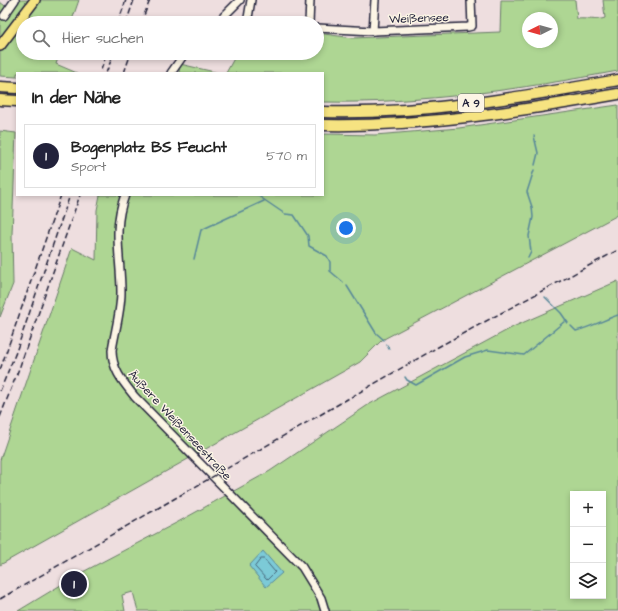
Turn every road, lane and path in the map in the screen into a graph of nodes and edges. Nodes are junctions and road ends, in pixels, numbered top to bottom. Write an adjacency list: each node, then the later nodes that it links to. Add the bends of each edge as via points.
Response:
1 (16, 0): 8 (street)
2 (35, 0): 9 (main road)
3 (240, 0): 10 (street)
4 (250, 0): 11 (street)
5 (310, 0): 12 (street)
6 (375, 0): 15 (street, Weißensee)
7 (471, 0): 15 (street, Weißensee, via 472,26)
8 (4, 16)
9 (23, 16)
10 (224, 16)
11 (248, 16)
12 (309, 16)
13 (16, 25): 16 (main road)
14 (324, 28): 15 (street)
15 (373, 31)
16 (0, 46)
17 (180, 60): 18 (street)
18 (172, 72)
19 (618, 80): 25 (highway, A 9, via 534,95 432,108)
20 (0, 87): 21 (highway)
21 (16, 88)
22 (618, 94): 26 (highway, A 9, via 467,118)
23 (0, 100): 24 (highway)
24 (16, 101)
25 (324, 112)
26 (324, 125)
27 (125, 196): 28 (street, Äußere Weißenseestraße, via 120,208 117,236 121,292 112,350 117,374 135,397 302,568 321,598)
28 (325, 611)

